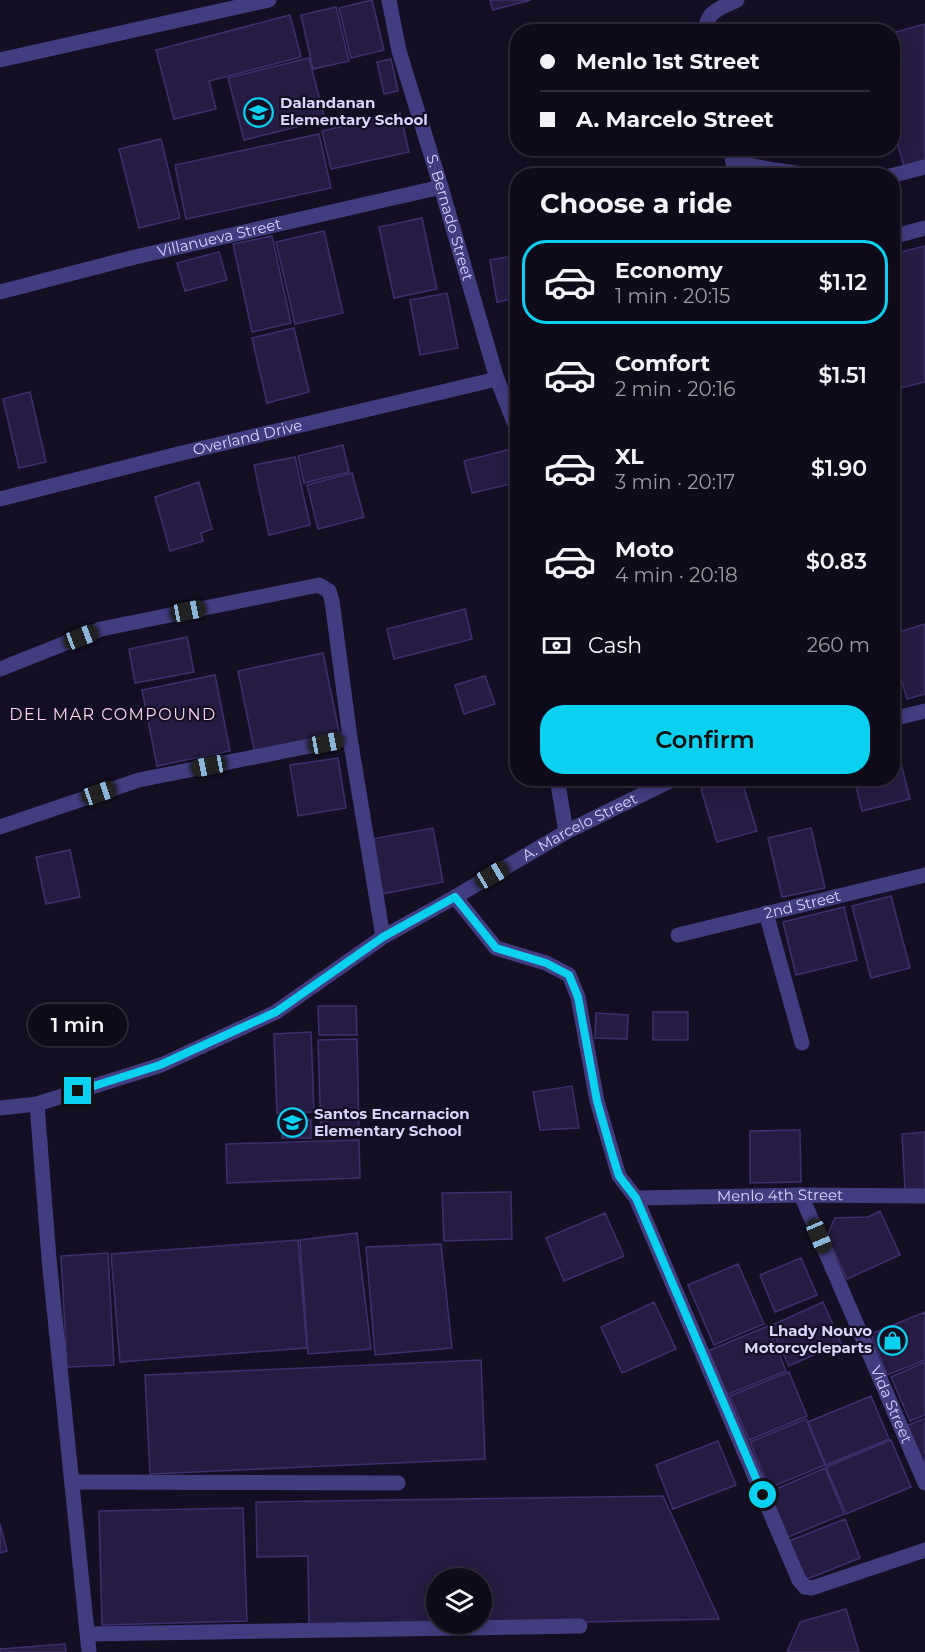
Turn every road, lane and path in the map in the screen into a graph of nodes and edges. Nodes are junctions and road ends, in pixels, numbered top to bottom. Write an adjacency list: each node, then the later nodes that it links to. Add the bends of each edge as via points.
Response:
1 (268, 0): 5 (street)
2 (389, 0): 10 (street, S. Bernado Street, via 399,51)
3 (737, 0): 4 (street, via 711,13)
4 (705, 24)
5 (0, 60)
6 (733, 162): 8 (street)
7 (925, 167): 9 (street)
8 (764, 168)
9 (900, 173)
10 (441, 187): 13 (street, Villanueva Street); 14 (street, S. Bernado Street)
11 (925, 228): 12 (street)
12 (900, 235)
13 (0, 292)
14 (497, 379): 15 (street, S. Bernado Street); 16 (street, Overland Drive)
15 (510, 412)
16 (0, 499)
17 (0, 669): 20 (street, via 101,629 319,585 329,591 332,601)
18 (925, 711): 19 (street)
19 (900, 717)
20 (350, 738): 23 (street, via 139,780); 29 (street)
21 (558, 786): 24 (street)
22 (660, 786): 24 (street, A. Marcelo Street)
23 (0, 827)
24 (566, 832): 26 (street, A. Marcelo Street)
25 (925, 875): 27 (street, 2nd Street)
26 (455, 897): 29 (street, A. Marcelo Street); 35 (street, via 496,948 546,963 569,975 578,997 603,1123 619,1176)
27 (766, 913): 28 (street, 2nd Street); 30 (street)
28 (678, 935)
29 (383, 937): 31 (street, A. Marcelo Street, via 276,1012 160,1065)
30 (802, 1043)
31 (37, 1104): 32 (street, A. Marcelo Street); 36 (street)
32 (0, 1108)
33 (801, 1195): 34 (street, Menlo 4th Street); 35 (street, Menlo 4th Street); 38 (street, Vida Street)
34 (925, 1196)
35 (636, 1198): 39 (street, via 804,1587 812,1588)
36 (72, 1482): 37 (street); 41 (street)
37 (398, 1483)
38 (925, 1483)
39 (925, 1550)
40 (580, 1626): 41 (street)
41 (88, 1634): 42 (street)
42 (90, 1652)

